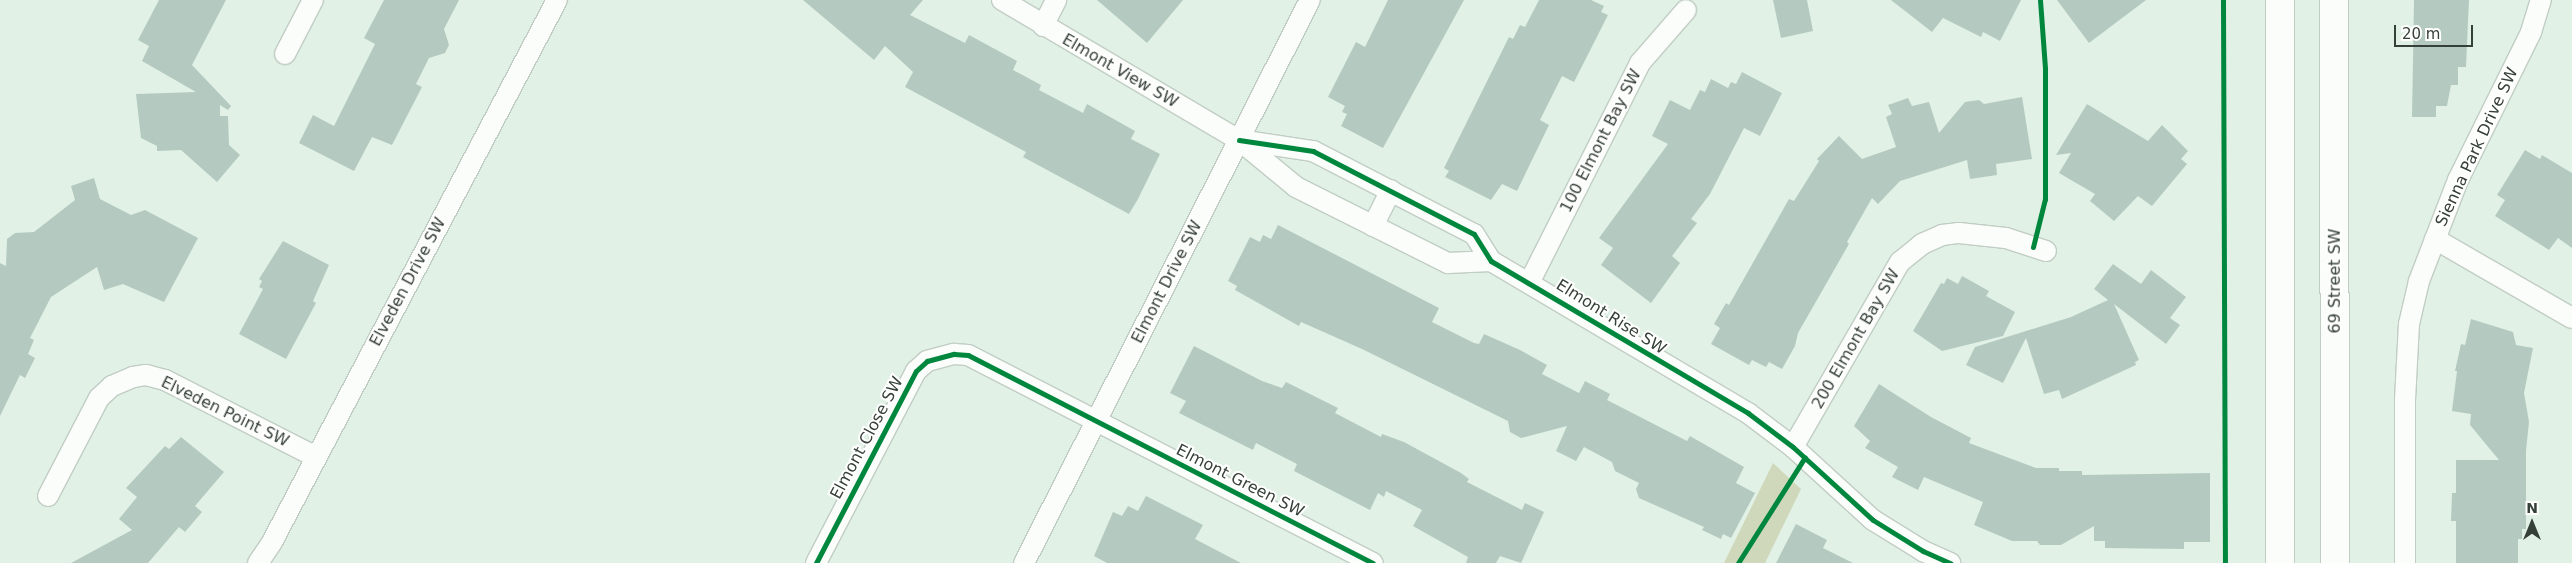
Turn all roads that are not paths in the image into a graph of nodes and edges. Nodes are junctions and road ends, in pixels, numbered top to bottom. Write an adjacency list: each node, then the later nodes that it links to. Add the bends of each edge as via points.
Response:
1 (313, 0): 11 (street)
2 (556, 0): 22 (street, Elveden Drive SW)
3 (1002, 0): 10 (street, Elmont View SW)
4 (1056, 0): 10 (street)
5 (1310, 0): 12 (street, Elmont Drive SW)
6 (2280, 0): 29 (main road)
7 (2334, 0): 30 (main road, 69 Street SW)
8 (2541, 0): 15 (street, Sienna Park Drive SW, via 2531,32 2458,180)
9 (1686, 10): 18 (street, 100 Elmont Bay SW, via 1640,63)
10 (1043, 26): 12 (street, Elmont View SW)
11 (285, 54)
12 (1239, 140): 13 (street, via 1314,151); 14 (street, Elmont Rise SW, via 1296,187); 20 (street, Elmont Drive SW)
13 (1391, 190): 14 (street); 17 (street, via 1474,234)
14 (1373, 226): 17 (street, Elmont Rise SW, via 1448,263)
15 (2435, 239): 19 (street); 31 (street, Sienna Park Drive SW, via 2419,281 2409,324 2405,400)
16 (2046, 251): 21 (street, 200 Elmont Bay SW, via 2006,238 1959,233 1942,234 1922,244 1900,262)
17 (1491, 261): 18 (street, Elmont Rise SW)
18 (1530, 281): 21 (street, Elmont Rise SW, via 1649,357 1748,413)
19 (2572, 318)
20 (1096, 422): 25 (street, Elmont Close SW, via 968,355 942,354 927,361 916,371); 26 (street, Elmont Drive SW); 27 (street, Elmont Green SW)
21 (1793, 446): 28 (street, Elmont Rise SW, via 1873,520 1923,551)
22 (316, 458): 23 (street, Elveden Point SW, via 164,380 146,375 112,386 99,398); 24 (street, Elveden Drive SW)
23 (48, 496)
24 (258, 563)
25 (816, 563)
26 (1024, 563)
27 (1373, 563)
28 (1950, 563)
29 (2280, 563)
30 (2335, 563)
31 (2405, 563)

